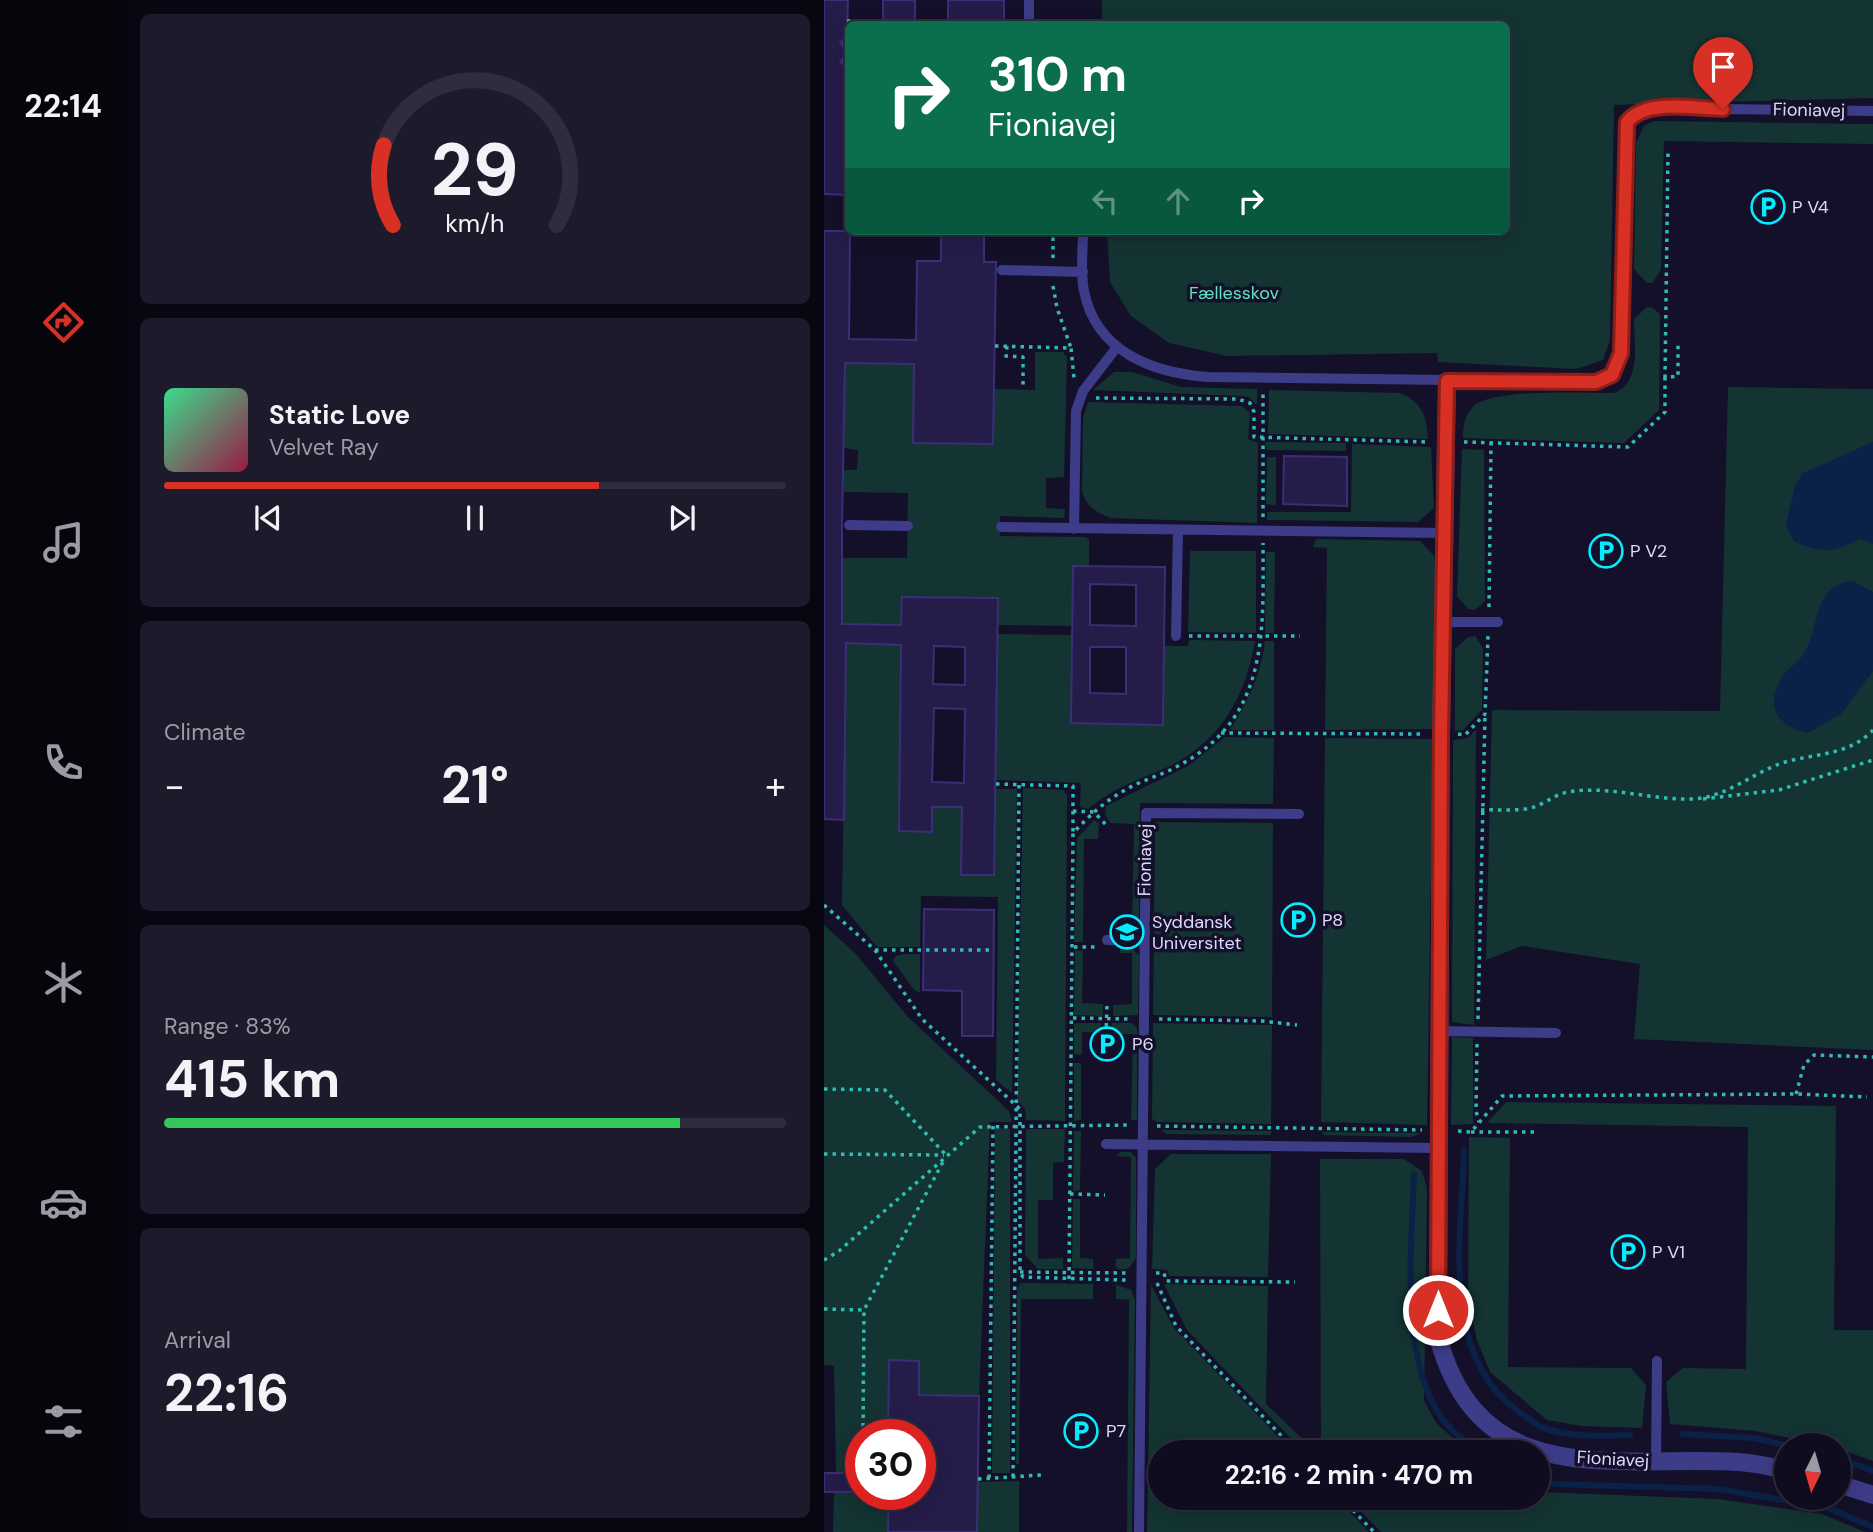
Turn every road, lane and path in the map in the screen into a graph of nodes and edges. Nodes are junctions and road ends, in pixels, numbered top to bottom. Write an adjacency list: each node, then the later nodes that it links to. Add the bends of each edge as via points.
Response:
1 (1029, 0): 2 (lane)
2 (1029, 21)
3 (1873, 111): 17 (lane, Fioniavej, via 1648,108 1634,112 1624,141 1621,353 1617,368 1596,382)
4 (1668, 151): 16 (path)
5 (1053, 235): 8 (path)
6 (1083, 235): 9 (lane, Fioniavej)
7 (1002, 270): 8 (lane)
8 (1053, 271): 9 (lane); 14 (path, via 1057,308)
9 (1083, 272): 13 (lane, Fioniavej, via 1091,313)
10 (1678, 342): 16 (path, via 1677,376)
11 (995, 346): 12 (path)
12 (1007, 346): 14 (path); 18 (path, via 1006,356 1023,357)
13 (1117, 347): 15 (lane, Fioniavej, via 1153,368 1180,375); 19 (lane)
14 (1071, 348): 19 (path, via 1073,376)
15 (1264, 377): 17 (lane, Fioniavej); 20 (path)
16 (1665, 378): 21 (path, via 1665,412 1628,447)
17 (1447, 381): 21 (street, Fioniavej)
18 (1024, 388)
19 (1083, 391): 20 (path, via 1094,398 1238,399 1250,403 1254,437); 25 (lane, via 1076,411)
20 (1262, 437): 21 (path); 27 (path)
21 (1446, 442): 28 (street, Fioniavej)
22 (849, 525): 23 (lane)
23 (908, 526)
24 (1001, 527): 25 (lane)
25 (1074, 529): 26 (lane)
26 (1178, 530): 27 (lane); 31 (lane)
27 (1263, 531): 28 (lane)
28 (1445, 533): 29 (street, Fioniavej)
29 (1444, 622): 30 (lane); 55 (street, Fioniavej)
30 (1498, 622)
31 (1182, 636): 32 (path)
32 (1300, 636)
33 (1485, 714): 39 (path)
34 (1873, 730): 38 (path, via 1864,740 1828,755 1780,764 1730,789)
35 (1873, 760): 38 (path, via 1780,790)
36 (996, 784): 37 (path)
37 (1019, 785): 40 (path, via 1073,786); 63 (path)
38 (1694, 800): 39 (path, via 1602,790 1566,792 1532,807)
39 (1481, 810): 56 (path)
40 (1073, 811): 42 (path, via 1094,812); 43 (path)
41 (1299, 814): 45 (lane, Fioniavej, via 1146,813)
42 (1108, 827)
43 (1073, 833)
44 (824, 905): 48 (path)
45 (1145, 941): 46 (lane); 53 (lane, Fioniavej)
46 (1107, 943): 47 (path)
47 (1074, 947)
48 (875, 950): 49 (path); 63 (path, via 922,1019)
49 (992, 950)
50 (1107, 1004): 52 (path)
51 (1073, 1018): 52 (path)
52 (1106, 1019): 53 (path); 58 (path)
53 (1144, 1019): 54 (path); 68 (lane, Fioniavej)
54 (1297, 1025)
55 (1439, 1031): 56 (lane); 71 (street, Fioniavej)
56 (1477, 1032): 57 (lane); 64 (path)
57 (1556, 1033)
58 (1106, 1035)
59 (1873, 1057): 61 (path, via 1814,1055 1804,1065)
60 (824, 1089): 75 (path, via 885,1090)
61 (1796, 1094): 62 (path); 64 (path, via 1502,1096)
62 (1867, 1097)
63 (1015, 1105): 66 (path); 67 (path)
64 (1479, 1122): 69 (path)
65 (993, 1125): 66 (path); 75 (path, via 980,1127); 89 (path)
66 (1015, 1125): 67 (path); 88 (path)
67 (1021, 1125): 68 (path); 79 (path, via 1023,1277)
68 (1143, 1125): 71 (path); 73 (lane, Fioniavej)
69 (1471, 1132): 70 (path); 71 (path)
70 (1539, 1132)
71 (1438, 1139): 73 (lane); 85 (street, Fioniavej, via 1438,1337 1447,1371 1463,1399 1487,1425 1535,1452 1589,1460)
72 (1106, 1144): 73 (lane)
73 (1143, 1144): 79 (lane, Fioniavej)
74 (824, 1154): 75 (path)
75 (946, 1156): 78 (path); 81 (path)
76 (1070, 1194): 77 (path)
77 (1105, 1195)
78 (824, 1260)
79 (1141, 1280): 84 (path, via 1154,1280 1176,1326); 94 (lane, Fioniavej)
80 (824, 1309): 81 (path)
81 (864, 1310): 83 (path)
82 (1657, 1361): 85 (lane)
83 (863, 1419)
84 (1285, 1440)
85 (1656, 1461): 86 (street, Fioniavej, via 1741,1462)
86 (1774, 1468)
87 (1042, 1475): 88 (path)
88 (1013, 1477): 89 (path)
89 (989, 1478): 90 (path)
90 (978, 1479)
91 (1851, 1488): 92 (street)
92 (1873, 1495)
93 (1353, 1510): 95 (path)
94 (1139, 1532)
95 (1374, 1532)

